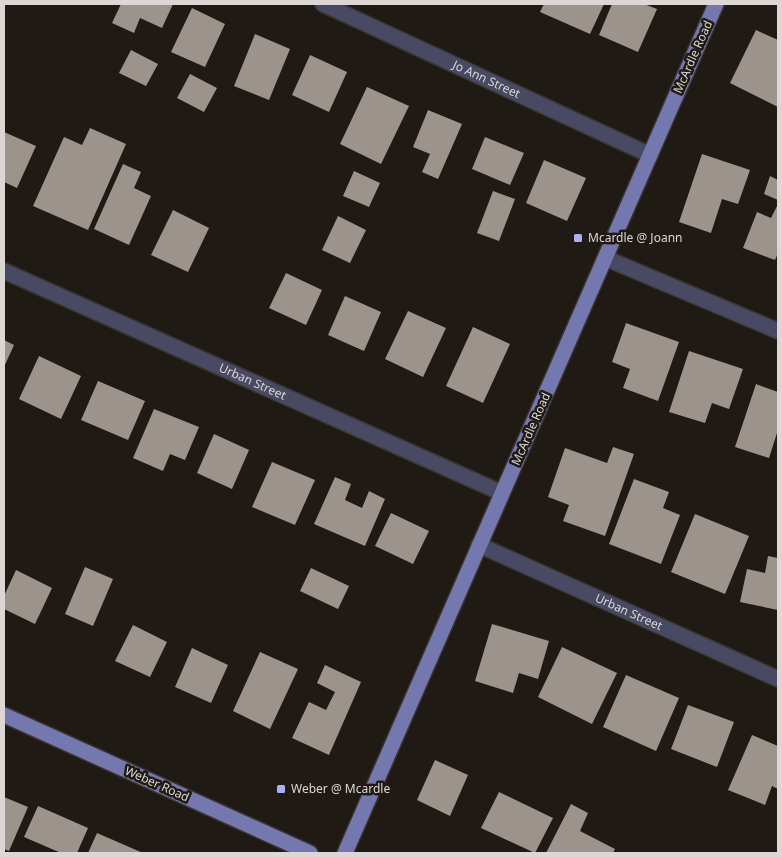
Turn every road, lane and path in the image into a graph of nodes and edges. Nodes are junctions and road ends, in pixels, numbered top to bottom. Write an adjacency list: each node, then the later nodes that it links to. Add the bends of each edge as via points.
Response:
1 (323, 4): 3 (street, Jo Ann Street)
2 (716, 4): 3 (main road, McArdle Road)
3 (650, 156): 4 (main road, McArdle Road)
4 (605, 258): 6 (street); 7 (main road, McArdle Road)
5 (4, 271): 7 (street, Urban Street)
6 (778, 331)
7 (502, 493): 8 (main road, McArdle Road)
8 (479, 545): 9 (street, Urban Street); 12 (main road, McArdle Road)
9 (778, 679)
10 (4, 715): 11 (main road, Weber Road)
11 (310, 853)
12 (345, 853)

